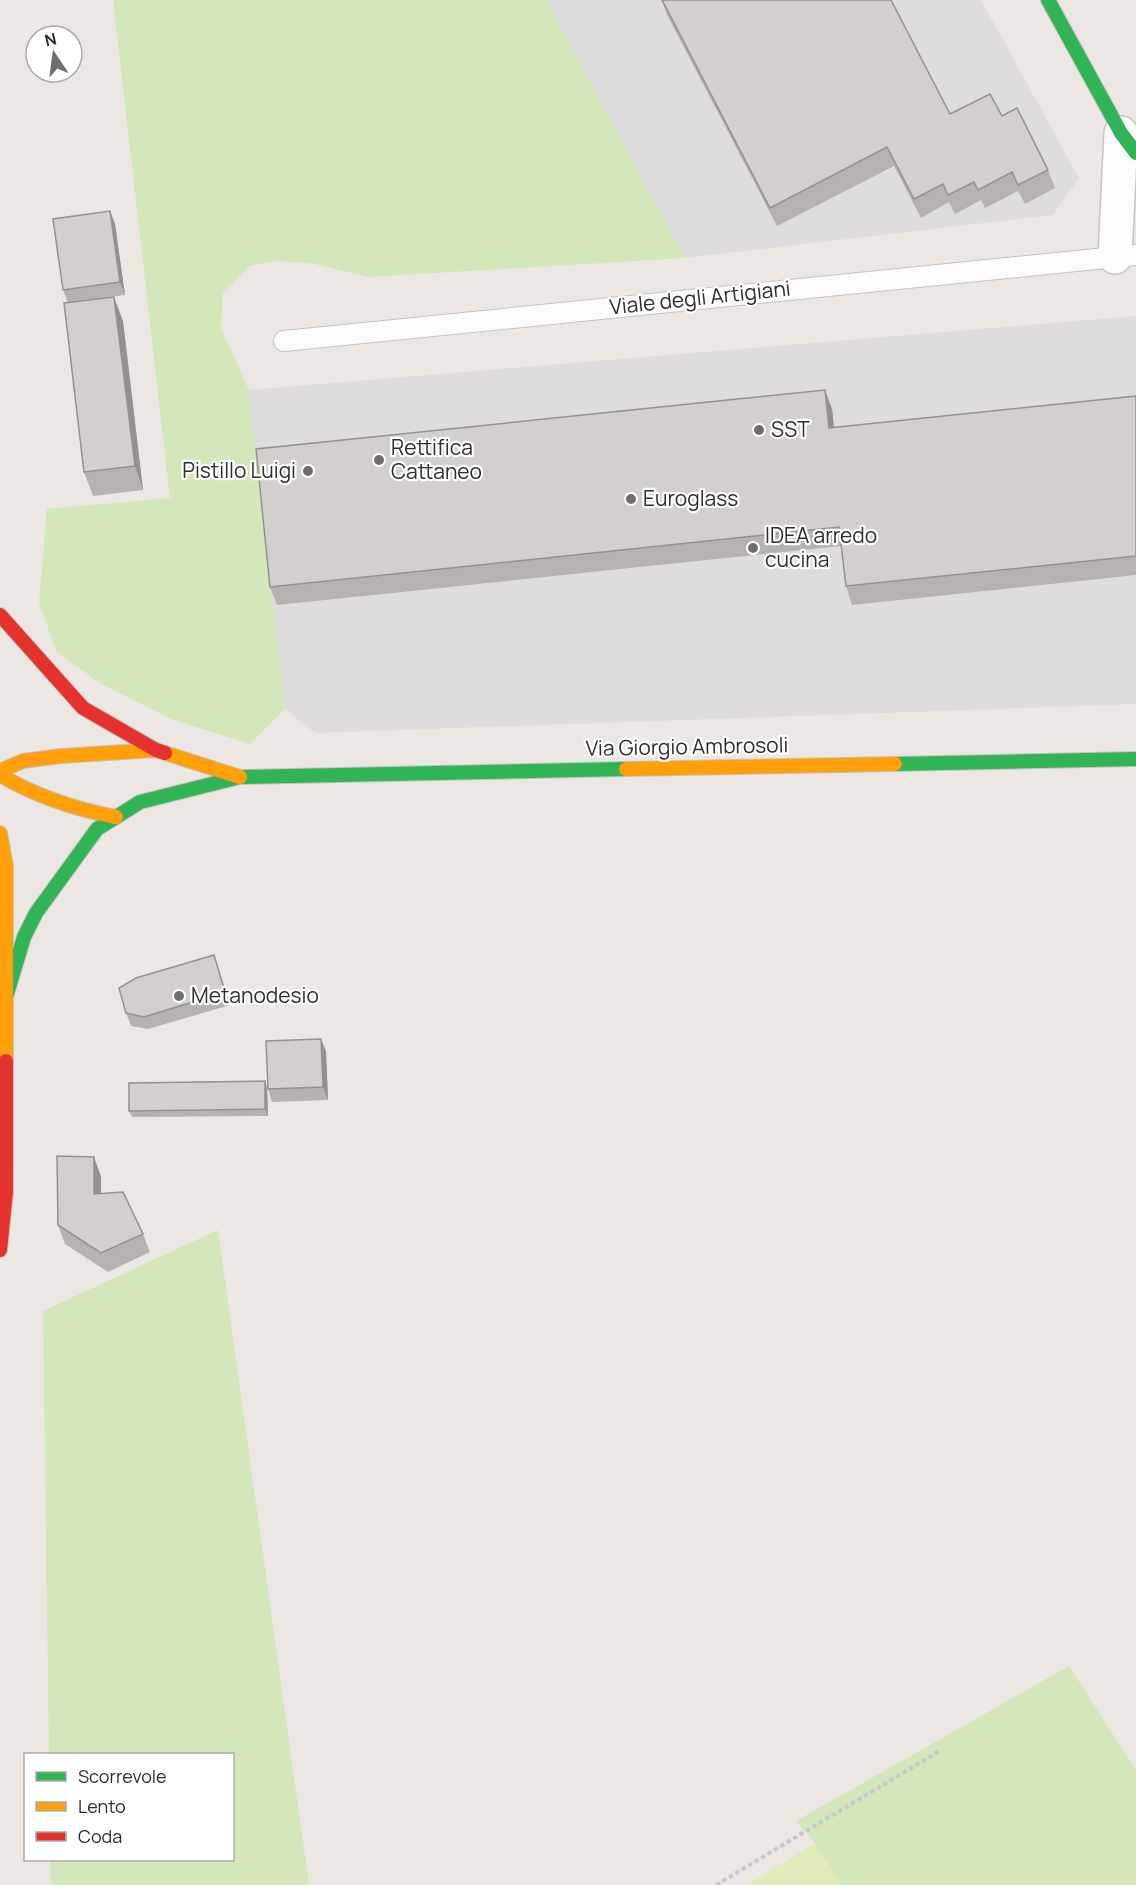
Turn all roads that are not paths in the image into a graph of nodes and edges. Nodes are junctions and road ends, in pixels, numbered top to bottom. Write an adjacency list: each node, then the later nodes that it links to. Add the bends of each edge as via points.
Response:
1 (1048, 0): 2 (main road, Viale degli Artigiani)
2 (1129, 143): 3 (street, Viale degli Artigiani)
3 (1126, 256): 4 (lane, Viale degli Artigiani)
4 (284, 341)
5 (0, 615): 6 (main road, Via Giorgio Ambrosoli, via 83,708)
6 (156, 750): 8 (main road, Via Giorgio Ambrosoli, via 23,761); 9 (main road, Via Giorgio Ambrosoli)
7 (1136, 759): 9 (main road, Via Giorgio Ambrosoli)
8 (0, 773): 10 (main road, Via Giorgio Ambrosoli, via 23,790 47,800)
9 (240, 777): 10 (main road, Via Giorgio Ambrosoli, via 140,802)
10 (116, 817): 12 (main road, Via Giorgio Ambrosoli, via 97,829 36,913 24,937)
11 (0, 834): 12 (main road, via 6,866)
12 (6, 998): 13 (main road, via 6,1192)
13 (0, 1250)

